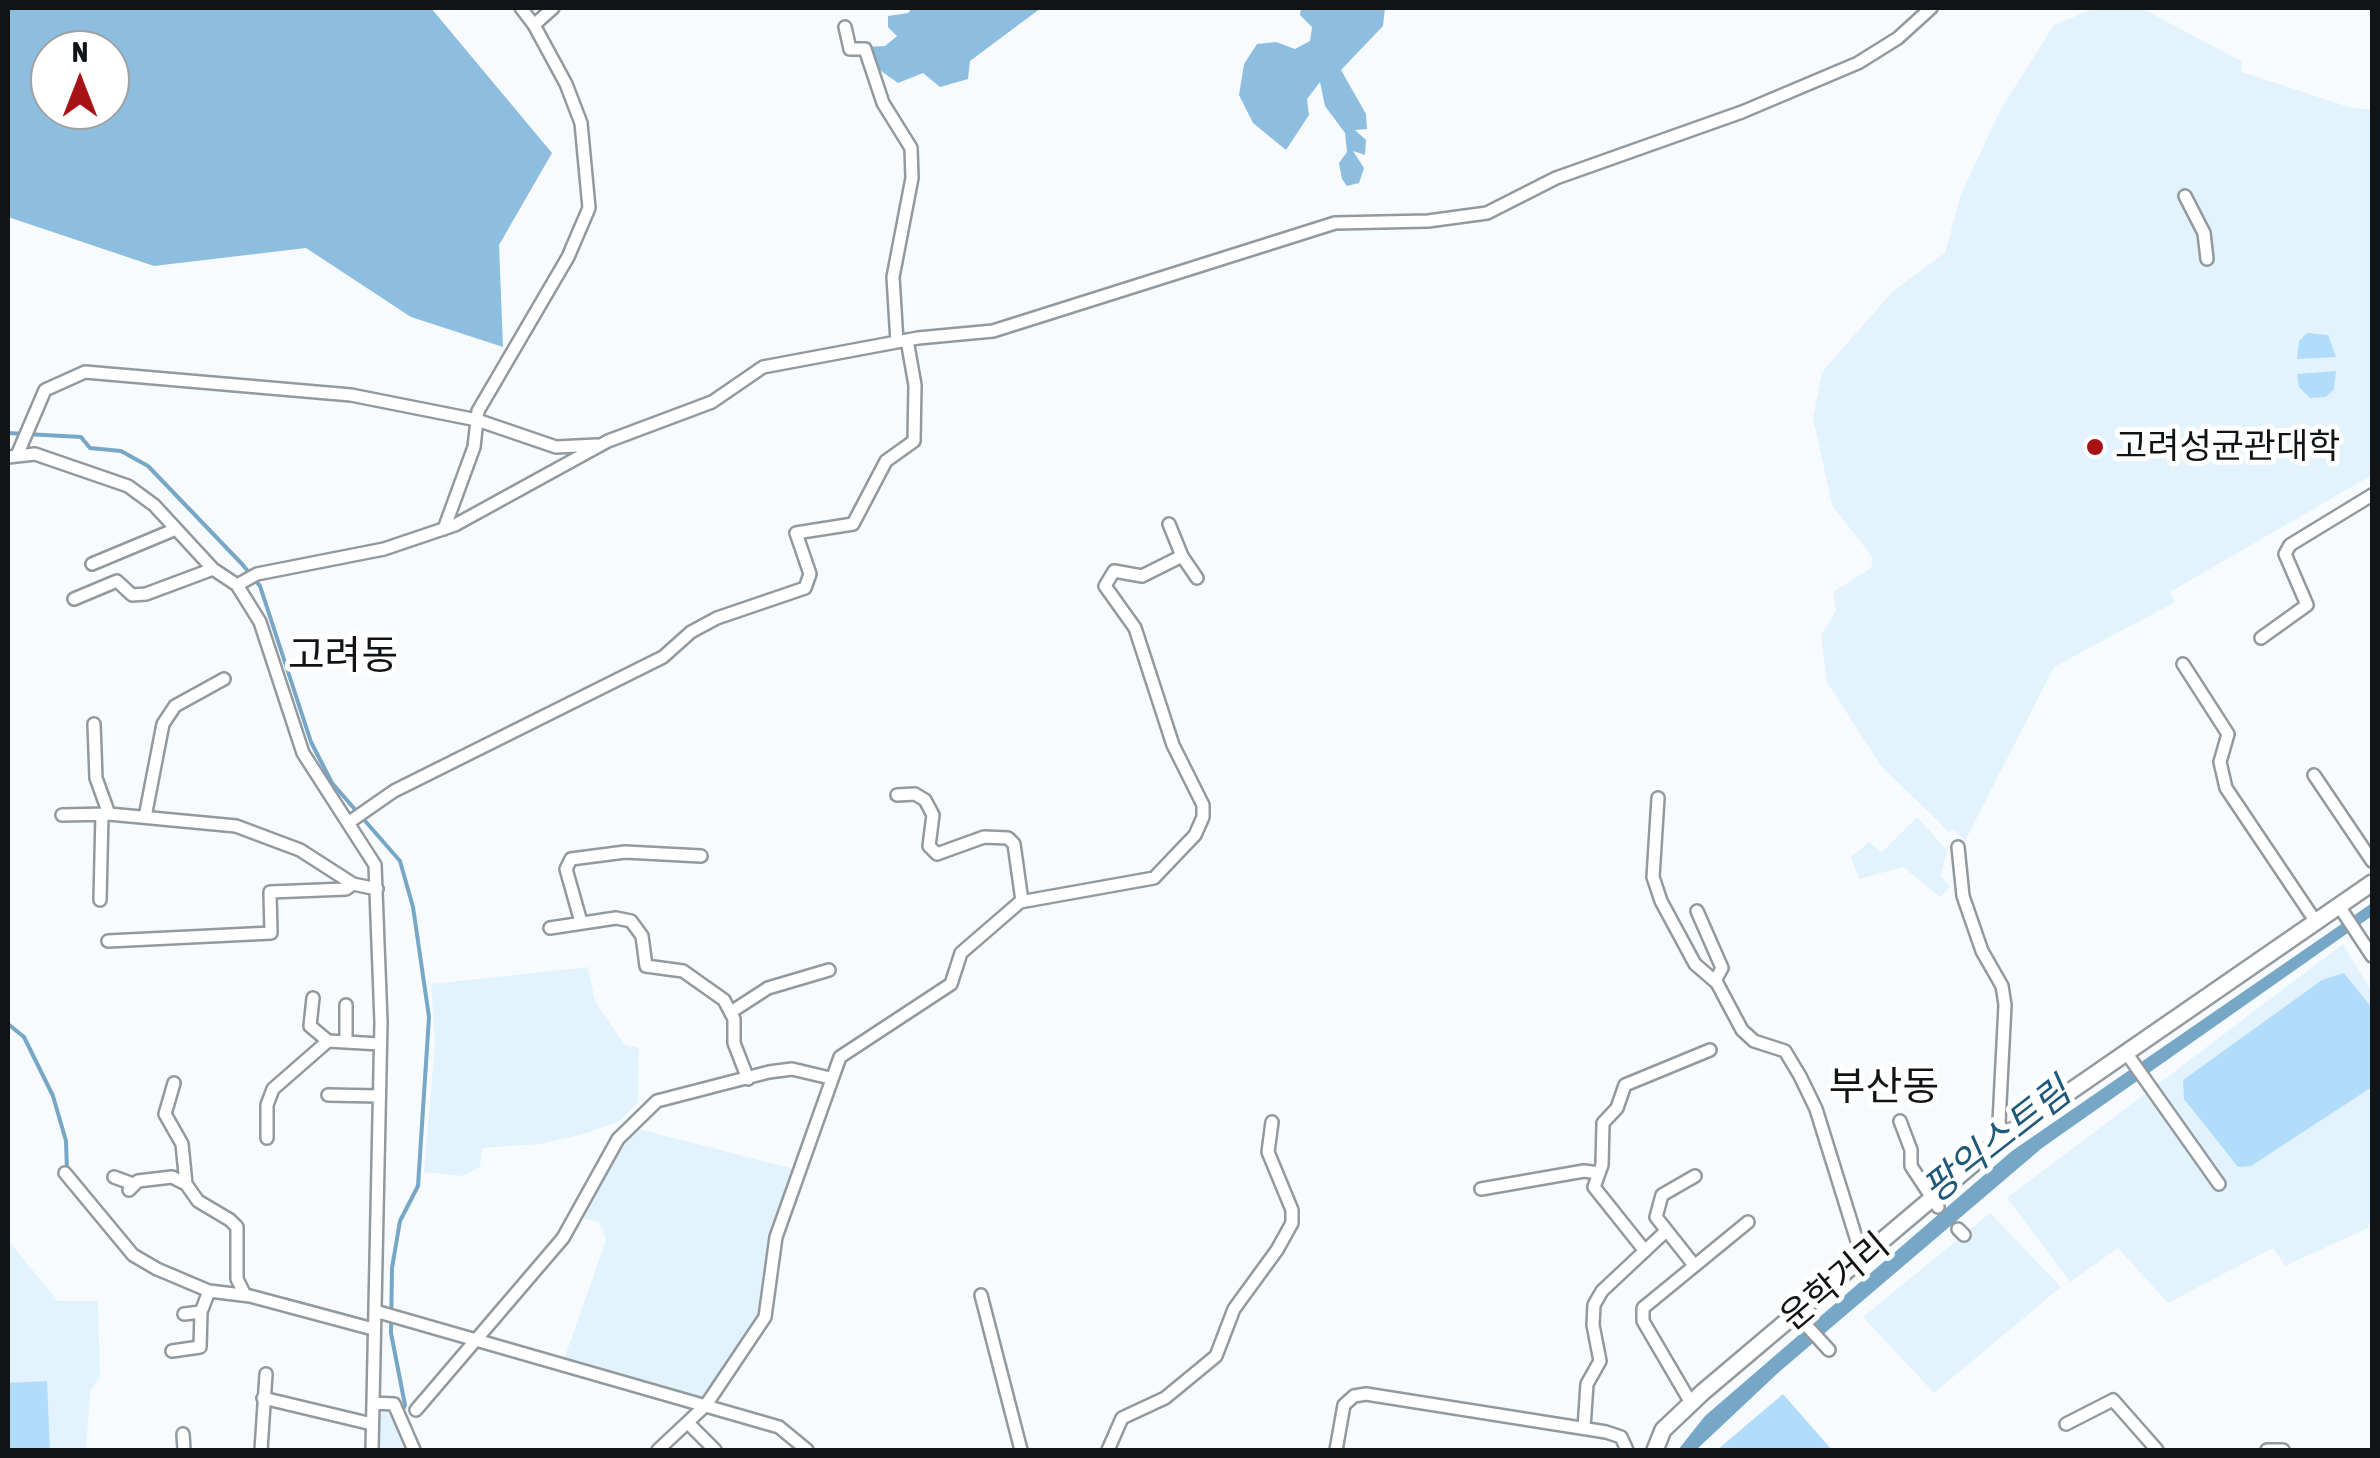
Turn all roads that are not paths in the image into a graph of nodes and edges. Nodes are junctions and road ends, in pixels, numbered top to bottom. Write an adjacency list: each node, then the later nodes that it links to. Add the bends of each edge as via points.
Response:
1 (520, 8): 4 (street)
2 (553, 8): 4 (street)
3 (1931, 8): 8 (street, via 1858,63 1556,178 1486,213 1335,223 1046,317 993,331)
4 (534, 26): 9 (street, via 582,124 589,208)
5 (845, 27): 8 (street, via 850,49 864,49 882,103 911,148 912,178 893,277)
6 (2186, 196): 7 (street, via 2204,233)
7 (2207, 259)
8 (902, 341): 10 (street, via 764,366 712,402); 32 (street, via 916,385 914,441 886,462 854,524 796,533 810,574 806,588 717,618 663,658 500,736)
9 (477, 420): 10 (street, via 556,447); 11 (street, via 351,396 85,372 46,390); 15 (street)
10 (601, 445): 15 (street)
11 (16, 450): 14 (street, via 118,481)
12 (2372, 494): 22 (street, via 2290,545 2285,554 2307,605)
13 (1168, 524): 16 (street)
14 (176, 529): 17 (street); 18 (street)
15 (444, 529): 20 (street)
16 (1182, 556): 19 (street); 40 (street, via 1142,576 1114,571 1105,586 1135,628 1203,818 1154,878)
17 (92, 564)
18 (213, 569): 20 (street); 21 (street, via 146,594 132,595 117,581)
19 (1197, 578)
20 (246, 579): 32 (street, via 303,753)
21 (74, 599)
22 (2261, 638)
23 (2183, 664): 44 (street, via 2228,734 2220,762 2226,788)
24 (224, 680): 31 (street, via 176,706 163,724)
25 (94, 724): 29 (street, via 96,778)
26 (2314, 775): 35 (street)
27 (897, 794): 40 (street, via 925,800 933,815 929,846 936,854 984,837 1008,838)
28 (1658, 798): 49 (street, via 1653,877 1677,935)
29 (106, 814): 30 (street); 31 (street); 39 (street)
30 (62, 815)
31 (145, 817): 37 (street, via 236,826 300,850)
32 (350, 821): 38 (street, via 375,865)
33 (1958, 846): 66 (street, via 1963,896 2005,1005 1999,1122)
34 (701, 856): 43 (street, via 625,852 571,859 566,869)
35 (2372, 860)
36 (2372, 883): 42 (main road, 운학거리)
37 (354, 884): 38 (street); 46 (street, via 270,892 271,933)
38 (378, 889): 55 (street)
39 (100, 900)
40 (1022, 901): 58 (street, via 960,953 951,984 840,1057)
41 (1697, 911): 49 (street, via 1722,968)
42 (2343, 911): 44 (main road, 운학거리); 47 (street)
43 (581, 922): 45 (street); 52 (street, via 631,921 642,936 646,966 683,972)
44 (2316, 922): 57 (main road, 운학거리)
45 (550, 928)
46 (108, 941)
47 (2372, 956)
48 (829, 970): 52 (street, via 768,988)
49 (1715, 981): 78 (street, via 1742,1030 1786,1051 1800,1076)
50 (314, 998): 53 (street, via 310,1026)
51 (346, 1005): 54 (street)
52 (731, 1012): 59 (street)
53 (328, 1041): 54 (street); 65 (street, via 273,1089)
54 (346, 1042): 55 (street)
55 (380, 1044): 62 (street)
56 (1710, 1050): 67 (street, via 1625,1085 1603,1124)
57 (2130, 1059): 66 (main road, 운학거리); 72 (street)
58 (830, 1078): 59 (street, via 792,1069); 94 (street, via 776,1237 765,1318)
59 (748, 1079): 87 (street, via 673,1094 637,1117 563,1238)
60 (174, 1083): 71 (street, via 165,1114 182,1144)
61 (328, 1094): 62 (street)
62 (378, 1096): 86 (street)
63 (1900, 1121): 74 (street, via 1911,1166)
64 (1272, 1122): 109 (street, via 1268,1152 1292,1223 1234,1309 1216,1356 1179,1388 1122,1418)
65 (267, 1138)
66 (2004, 1138): 74 (main road, 운학거리)
67 (1598, 1173): 73 (street); 77 (street, via 1599,1196)
68 (65, 1174): 80 (street, via 133,1255)
69 (1695, 1176): 76 (street, via 1658,1199 1656,1216)
70 (114, 1177): 71 (street, via 131,1187 172,1177)
71 (186, 1184): 81 (street, via 236,1227 237,1279)
72 (2219, 1184)
73 (1481, 1190)
74 (1936, 1203): 78 (main road, 운학거리)
75 (1748, 1222): 79 (street)
76 (1666, 1231): 77 (street); 79 (street)
77 (1645, 1251): 99 (street, via 1594,1305 1600,1362 1586,1384)
78 (1863, 1260): 85 (main road, 운학거리)
79 (1694, 1265): 93 (street, via 1642,1313)
80 (208, 1291): 81 (street); 83 (street)
81 (244, 1291): 86 (street)
82 (981, 1295): 108 (street)
83 (201, 1312): 84 (street); 89 (street, via 200,1347)
84 (184, 1314)
85 (1800, 1318): 88 (street); 93 (main road, 운학거리)
86 (376, 1321): 87 (street, via 398,1318); 92 (street)
87 (478, 1340): 94 (street); 95 (street)
88 (1827, 1346)
89 (172, 1351)
90 (266, 1374): 91 (street)
91 (264, 1398): 97 (street); 102 (street)
92 (372, 1403): 97 (street); 104 (street, via 394,1404)
93 (1691, 1404): 112 (main road, 운학거리, via 1663,1430)
94 (706, 1405): 96 (street); 107 (street, via 779,1427)
95 (416, 1410)
96 (688, 1423): 105 (street); 106 (street)
97 (372, 1424): 103 (street)
98 (2066, 1424): 113 (street, via 2113,1400)
99 (1584, 1428): 110 (street, via 1366,1394 1344,1404); 111 (street, via 1620,1437)
100 (183, 1434): 101 (street)
101 (184, 1450)
102 (261, 1450)
103 (372, 1450)
104 (414, 1450)
105 (658, 1450)
106 (715, 1450)
107 (807, 1450)
108 (1021, 1450)
109 (1108, 1450)
110 (1336, 1450)
111 (1626, 1450)
112 (1654, 1450)
113 (2157, 1450)
114 (2267, 1450): 115 (street)
115 (2283, 1450)

